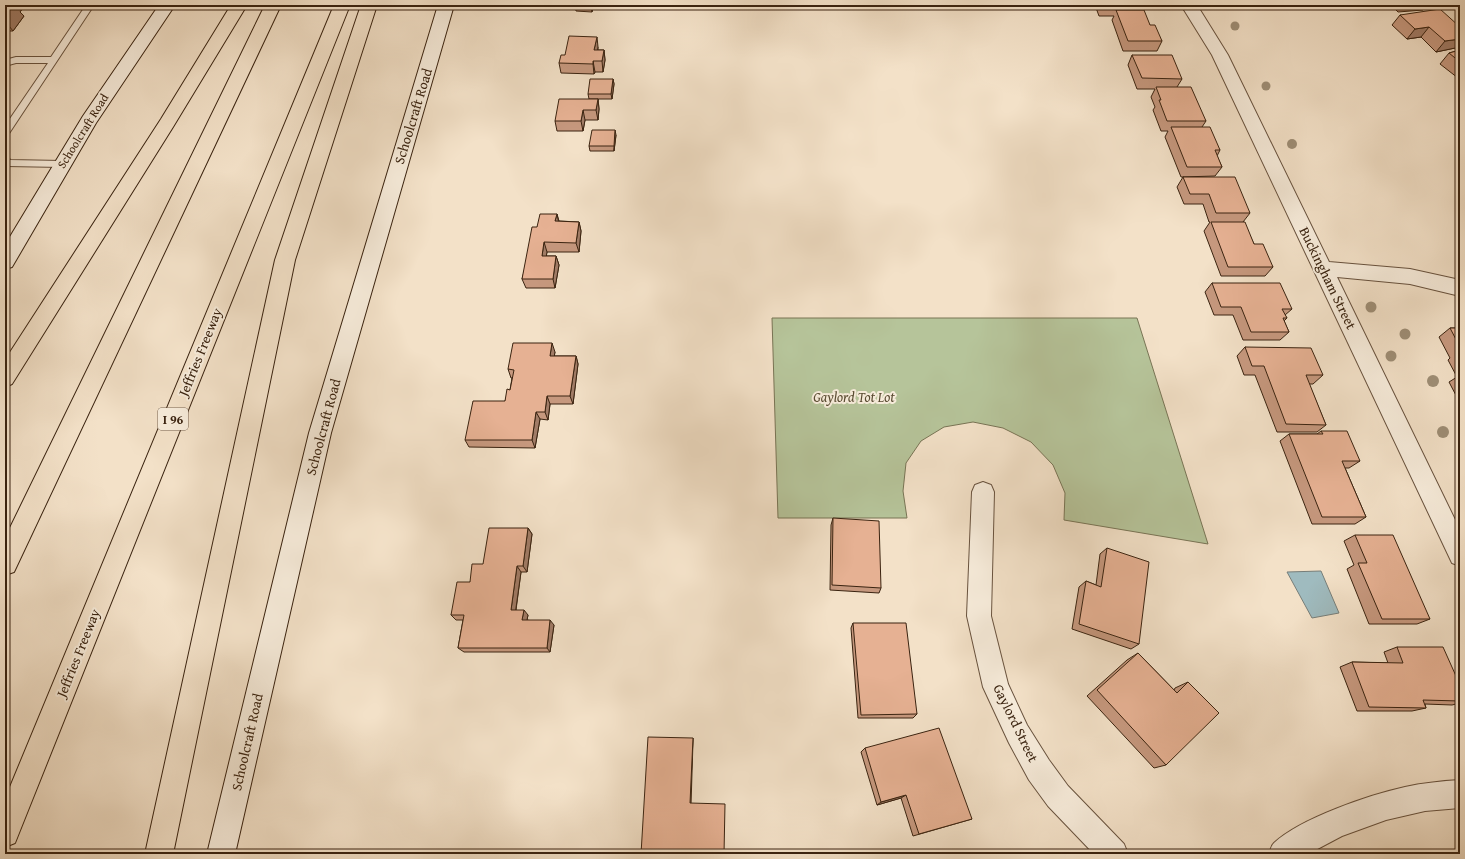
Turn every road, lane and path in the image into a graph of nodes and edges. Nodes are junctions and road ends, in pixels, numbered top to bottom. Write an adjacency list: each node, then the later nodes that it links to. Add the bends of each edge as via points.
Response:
1 (90, 5): 9 (lane)
2 (166, 5): 13 (main road, Schoolcraft Road, via 88,120)
3 (239, 5): 17 (highway)
4 (273, 5): 20 (highway)
5 (342, 5): 22 (highway, Jeffries Freeway / I 96)
6 (370, 5): 23 (highway, via 285,260)
7 (446, 5): 24 (main road, Schoolcraft Road, via 320,433)
8 (1189, 5): 15 (main road, Buckingham Street, via 1220,55)
9 (54, 60): 10 (lane, via 16,60); 11 (lane)
10 (5, 63)
11 (5, 133)
12 (5, 158): 13 (lane, via 7,163)
13 (62, 164): 14 (main road, Schoolcraft Road)
14 (5, 262)
15 (1324, 269): 16 (main road, via 1396,273); 19 (main road, Buckingham Street)
16 (1460, 288)
17 (5, 378)
18 (983, 492): 25 (main road, Gaylord Street, via 979,616 996,687 1018,734 1039,770 1058,796)
19 (1460, 555)
20 (5, 564)
21 (1460, 794): 26 (main road, via 1412,800 1357,814 1315,833)
22 (5, 833)
23 (159, 854)
24 (221, 854)
25 (1114, 854)
26 (1283, 854)

